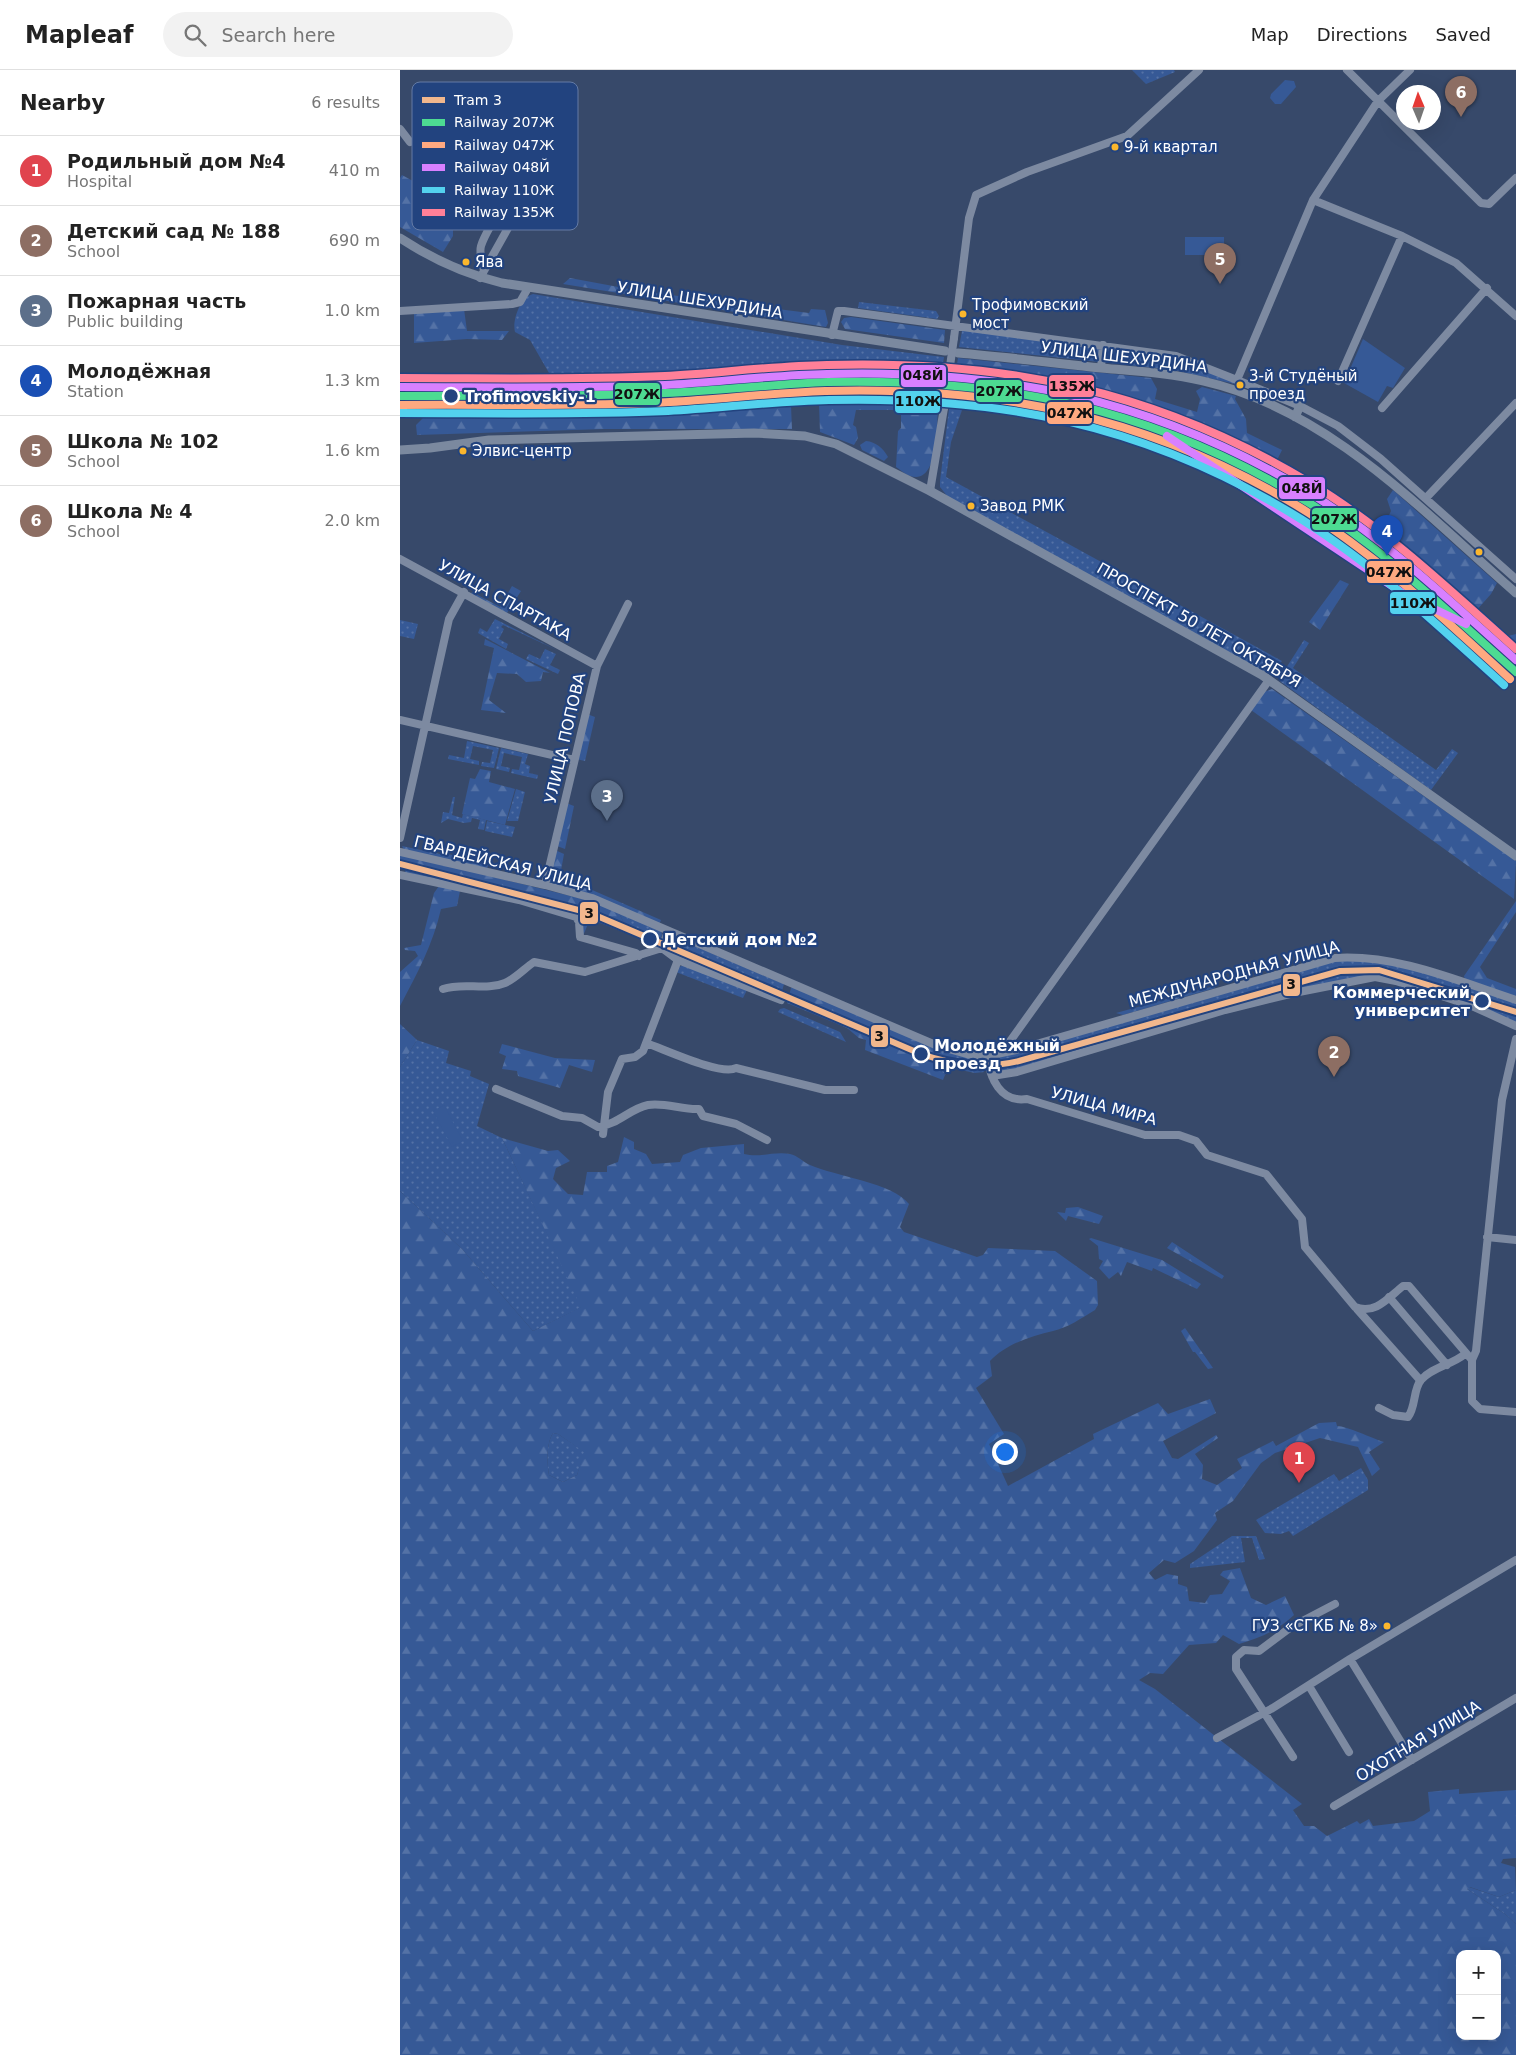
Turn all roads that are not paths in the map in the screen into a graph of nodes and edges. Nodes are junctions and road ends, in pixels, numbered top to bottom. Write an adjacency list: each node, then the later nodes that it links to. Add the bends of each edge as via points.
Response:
1 (1199, 70): 18 (street, via 1127,136 1027,172 976,195 968,218)
2 (1347, 70): 4 (street)
3 (1410, 70): 4 (street)
4 (1378, 101): 7 (street, via 1481,203 1488,204); 8 (street)
5 (400, 129): 6 (street)
6 (410, 142)
7 (1516, 178)
8 (1313, 200): 11 (street); 24 (street)
9 (490, 230): 13 (street, via 481,245)
10 (507, 230): 13 (street)
11 (1402, 236): 15 (street, via 1456,263); 25 (street)
12 (400, 238): 13 (main road, УЛИЦА ШЕХУРДИНА, via 452,267)
13 (482, 274): 14 (main road, УЛИЦА ШЕХУРДИНА)
14 (528, 288): 16 (street, via 520,302 512,304); 19 (main road, УЛИЦА ШЕХУРДИНА)
15 (1487, 288): 17 (street); 28 (street)
16 (400, 311)
17 (1516, 316)
18 (955, 326): 19 (street, via 838,311); 20 (street); 31 (street, bridge)
19 (832, 336): 21 (main road, УЛИЦА ШЕХУРДИНА)
20 (1103, 345): 23 (street); 24 (street, via 1176,356)
21 (945, 351)
22 (958, 353): 23 (main road, УЛИЦА ШЕХУРДИНА)
23 (1101, 368): 29 (main road, УЛИЦА ШЕХУРДИНА, via 1203,381 1238,391)
24 (1237, 380): 27 (street)
25 (1338, 382)
26 (1516, 403): 32 (street)
27 (1300, 406): 29 (main road); 32 (street, via 1338,426)
28 (1382, 408)
29 (1295, 417): 36 (main road, УЛИЦА ШЕХУРДИНА, via 1354,453 1387,478)
30 (400, 450): 31 (main road, ПРОСПЕКТ 50 ЛЕТ ОКТЯБРЯ, via 489,440 786,434 836,444)
31 (930, 491): 39 (main road, ПРОСПЕКТ 50 ЛЕТ ОКТЯБРЯ)
32 (1426, 498): 34 (street)
33 (400, 559): 35 (street, УЛИЦА СПАРТАКА)
34 (1516, 579)
35 (464, 592): 38 (street, УЛИЦА СПАРТАКА); 41 (street, via 449,619)
36 (1516, 593)
37 (628, 604): 38 (street, УЛИЦА ПОПОВА)
38 (597, 666): 42 (street, УЛИЦА ПОПОВА)
39 (1269, 680): 45 (main road, ПРОСПЕКТ 50 ЛЕТ ОКТЯБРЯ); 58 (street)
40 (400, 720): 41 (street)
41 (426, 726): 42 (street); 43 (street)
42 (574, 760): 47 (street, УЛИЦА ПОПОВА)
43 (400, 838)
44 (400, 852): 47 (street, ГВАРДЕЙСКАЯ УЛИЦА)
45 (1516, 856)
46 (400, 875): 50 (street, via 519,900 576,917 580,937)
47 (545, 885): 48 (street, ГВАРДЕЙСКАЯ УЛИЦА, via 592,898)
48 (668, 931): 49 (street); 59 (street, ГВАРДЕЙСКАЯ УЛИЦА, via 938,1046 970,1055)
49 (662, 948): 50 (street); 51 (street)
50 (639, 956): 52 (street, via 585,972 534,962 505,983 458,985)
51 (678, 960): 53 (street); 57 (street)
52 (443, 989)
53 (781, 1000)
54 (1516, 1000): 58 (street, МЕЖДУНАРОДНАЯ УЛИЦА, via 1395,961 1372,957 1336,958)
55 (1516, 1026): 60 (street, МЕЖДУНАРОДНАЯ УЛИЦА, via 1472,1006 1375,977 1225,1010 1018,1072)
56 (1516, 1039): 65 (street, via 1502,1100)
57 (646, 1043): 62 (street, via 715,1068 736,1068 825,1090); 63 (street, via 643,1051 622,1058 608,1092)
58 (1003, 1052): 59 (street, МЕЖДУНАРОДНАЯ УЛИЦА)
59 (988, 1056): 60 (street, УЛИЦА МИРА)
60 (992, 1076): 68 (street, УЛИЦА МИРА, via 998,1088 1015,1100 1027,1099 1145,1135 1179,1135 1196,1141 1207,1155 1266,1174 1302,1218 1305,1247)
61 (496, 1089): 63 (street, via 562,1116 582,1118)
62 (854, 1090)
63 (604, 1130): 64 (street, via 639,1107 655,1104 699,1110 703,1116 736,1124)
64 (767, 1140)
65 (1487, 1237): 66 (street); 70 (street, via 1476,1351)
66 (1516, 1240)
67 (1388, 1297): 68 (street, via 1374,1309 1363,1310); 69 (street, via 1403,1286 1409,1286); 71 (street)
68 (1355, 1306): 72 (street, УЛИЦА МИРА)
69 (1465, 1354): 70 (street); 71 (street)
70 (1472, 1360): 74 (street, via 1472,1401 1475,1406)
71 (1447, 1365): 72 (street)
72 (1420, 1380): 73 (street, via 1408,1417 1393,1415)
73 (1379, 1408)
74 (1516, 1412)
75 (1516, 1560): 77 (street)
76 (1335, 1604): 80 (street, via 1291,1627 1258,1651 1244,1650 1236,1657 1236,1670)
77 (1350, 1659): 78 (street); 84 (street)
78 (1309, 1686): 80 (street); 82 (street)
79 (1516, 1698): 84 (street, ОХОТНАЯ УЛИЦА)
80 (1265, 1712): 81 (street); 83 (street)
81 (1216, 1738)
82 (1349, 1752)
83 (1293, 1758)
84 (1412, 1760): 85 (street, ОХОТНАЯ УЛИЦА)
85 (1334, 1806)

